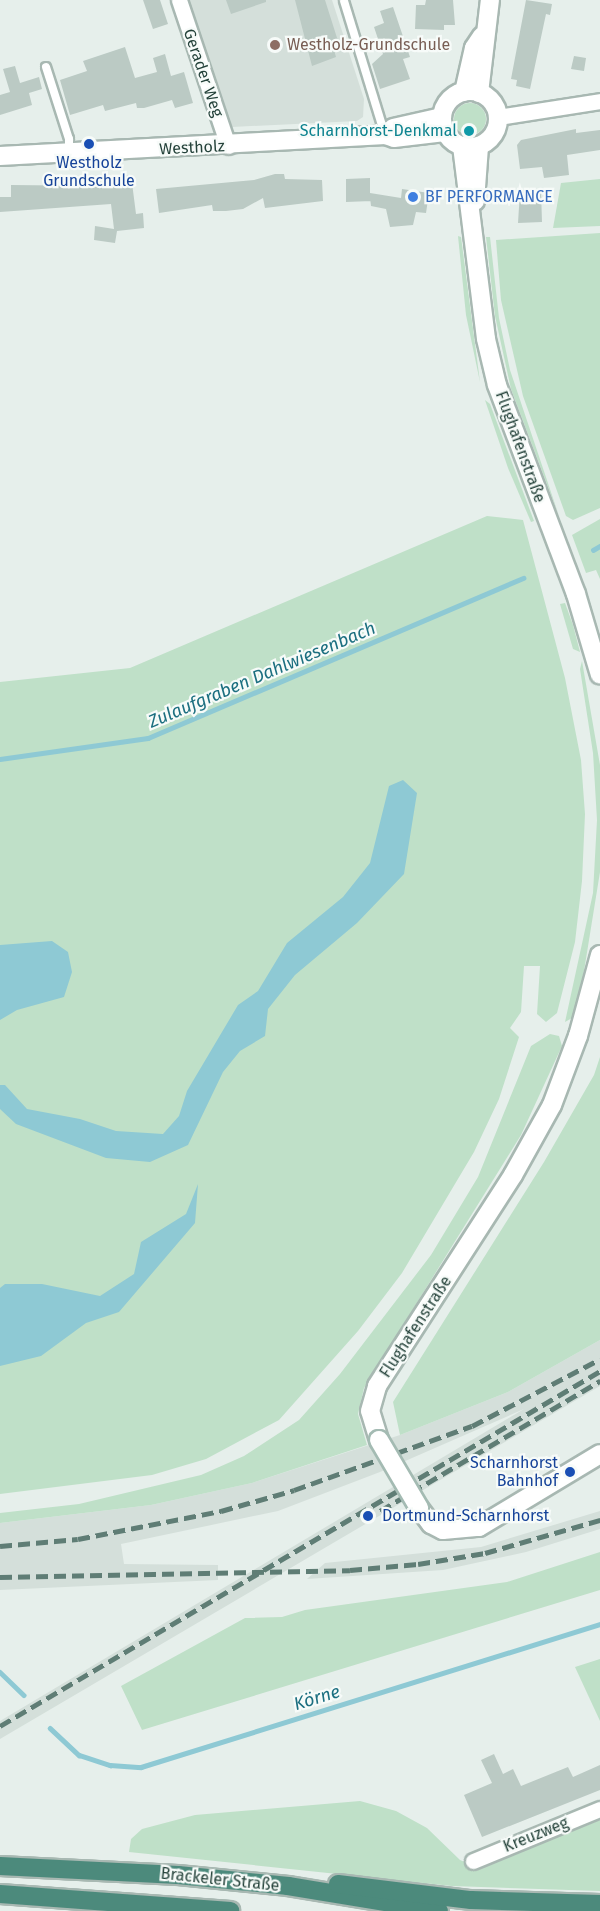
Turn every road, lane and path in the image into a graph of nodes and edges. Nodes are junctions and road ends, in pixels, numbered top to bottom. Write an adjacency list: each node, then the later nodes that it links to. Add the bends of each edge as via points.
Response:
1 (179, 0): 10 (street, Gerader Weg)
2 (490, 0): 5 (main road, via 483,34 485,52)
3 (344, 1): 9 (lane)
4 (46, 67): 12 (lane, via 69,139)
5 (472, 93): 7 (main road, via 490,100); 8 (main road, via 448,103)
6 (600, 101): 7 (street)
7 (498, 117): 11 (main road, via 492,136)
8 (444, 125): 9 (main road, Westholz, via 393,129); 11 (main road)
9 (385, 135): 10 (main road, Westholz)
10 (228, 146): 12 (main road, Westholz)
11 (471, 146): 14 (main road, Flughafenstraße, via 484,329 498,385 576,594)
12 (69, 154): 13 (main road, Westholz)
13 (0, 156)
14 (600, 675)
15 (600, 955): 16 (main road, Flughafenstraße, bridge, via 578,1036 552,1105 513,1175 375,1391 370,1411 379,1440 419,1508 431,1524 443,1530 460,1532 479,1527)
16 (600, 1454)
17 (600, 1809): 18 (street, Kreuzweg)
18 (472, 1861)
19 (0, 1866): 20 (highway, Brackeler Straße, via 101,1870)
20 (288, 1886): 23 (highway, via 338,1884 471,1900); 26 (highway, Brackeler Straße)
21 (0, 1894): 22 (highway, Brackeler Straße)
22 (21, 1895): 24 (highway); 25 (highway, Brackeler Straße)
23 (600, 1904)
24 (104, 1911)
25 (230, 1911)
26 (439, 1911)

